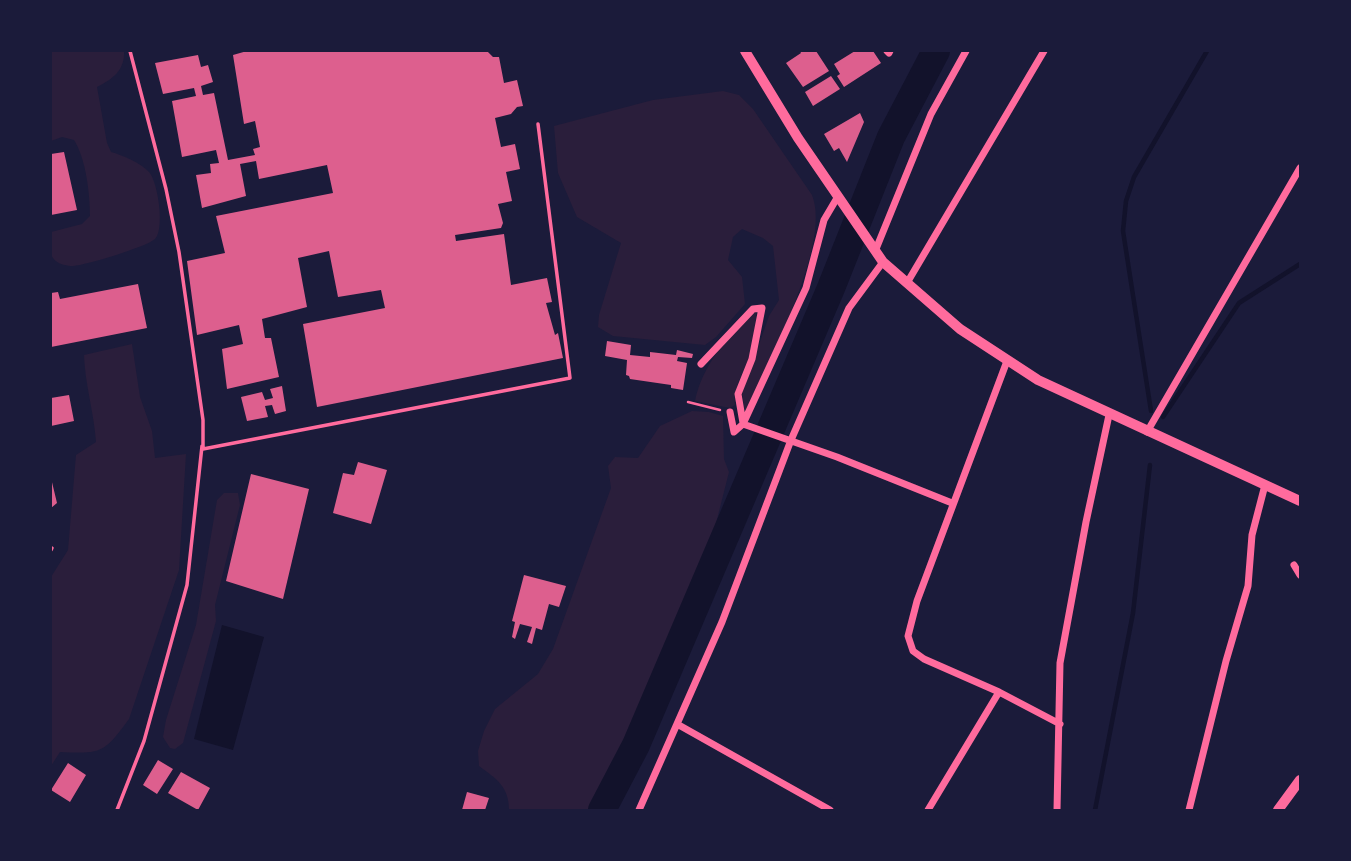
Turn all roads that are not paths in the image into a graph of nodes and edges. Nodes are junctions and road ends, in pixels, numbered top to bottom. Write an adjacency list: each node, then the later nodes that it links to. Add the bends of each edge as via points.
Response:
1 (130, 51): 18 (lane, via 179,252 203,420)
2 (745, 51): 7 (street)
3 (966, 51): 8 (street, via 931,114)
4 (1044, 51): 10 (street)
5 (538, 124): 18 (lane, via 570,378)
6 (1300, 168): 16 (street)
7 (837, 198): 8 (street); 15 (street, via 824,220 807,288)
8 (876, 249): 9 (street)
9 (883, 262): 10 (street); 17 (street, via 849,309)
10 (907, 283): 11 (street, via 960,329)
11 (1007, 361): 14 (street); 21 (street)
12 (701, 363): 15 (street, via 753,309 762,308 752,359 738,394)
13 (730, 412): 15 (street, via 734,432)
14 (1110, 415): 16 (street); 25 (street, via 1060,663)
15 (746, 425): 17 (street)
16 (1147, 432): 19 (street)
17 (788, 439): 21 (street); 26 (street, via 722,622)
18 (203, 449): 28 (lane, via 202,441 187,585 144,741)
19 (1265, 485): 20 (street); 33 (street, via 1251,542 1248,586)
20 (1300, 501)
21 (952, 503): 24 (street, via 908,636 913,651 924,659)
22 (1294, 565): 23 (street)
23 (1300, 575)
24 (999, 692): 25 (street); 31 (street)
25 (1060, 723): 32 (street)
26 (677, 724): 29 (street); 30 (street)
27 (1300, 780): 34 (street)
28 (117, 810)
29 (639, 810)
30 (830, 810)
31 (928, 810)
32 (1057, 810)
33 (1189, 810)
34 (1278, 810)

